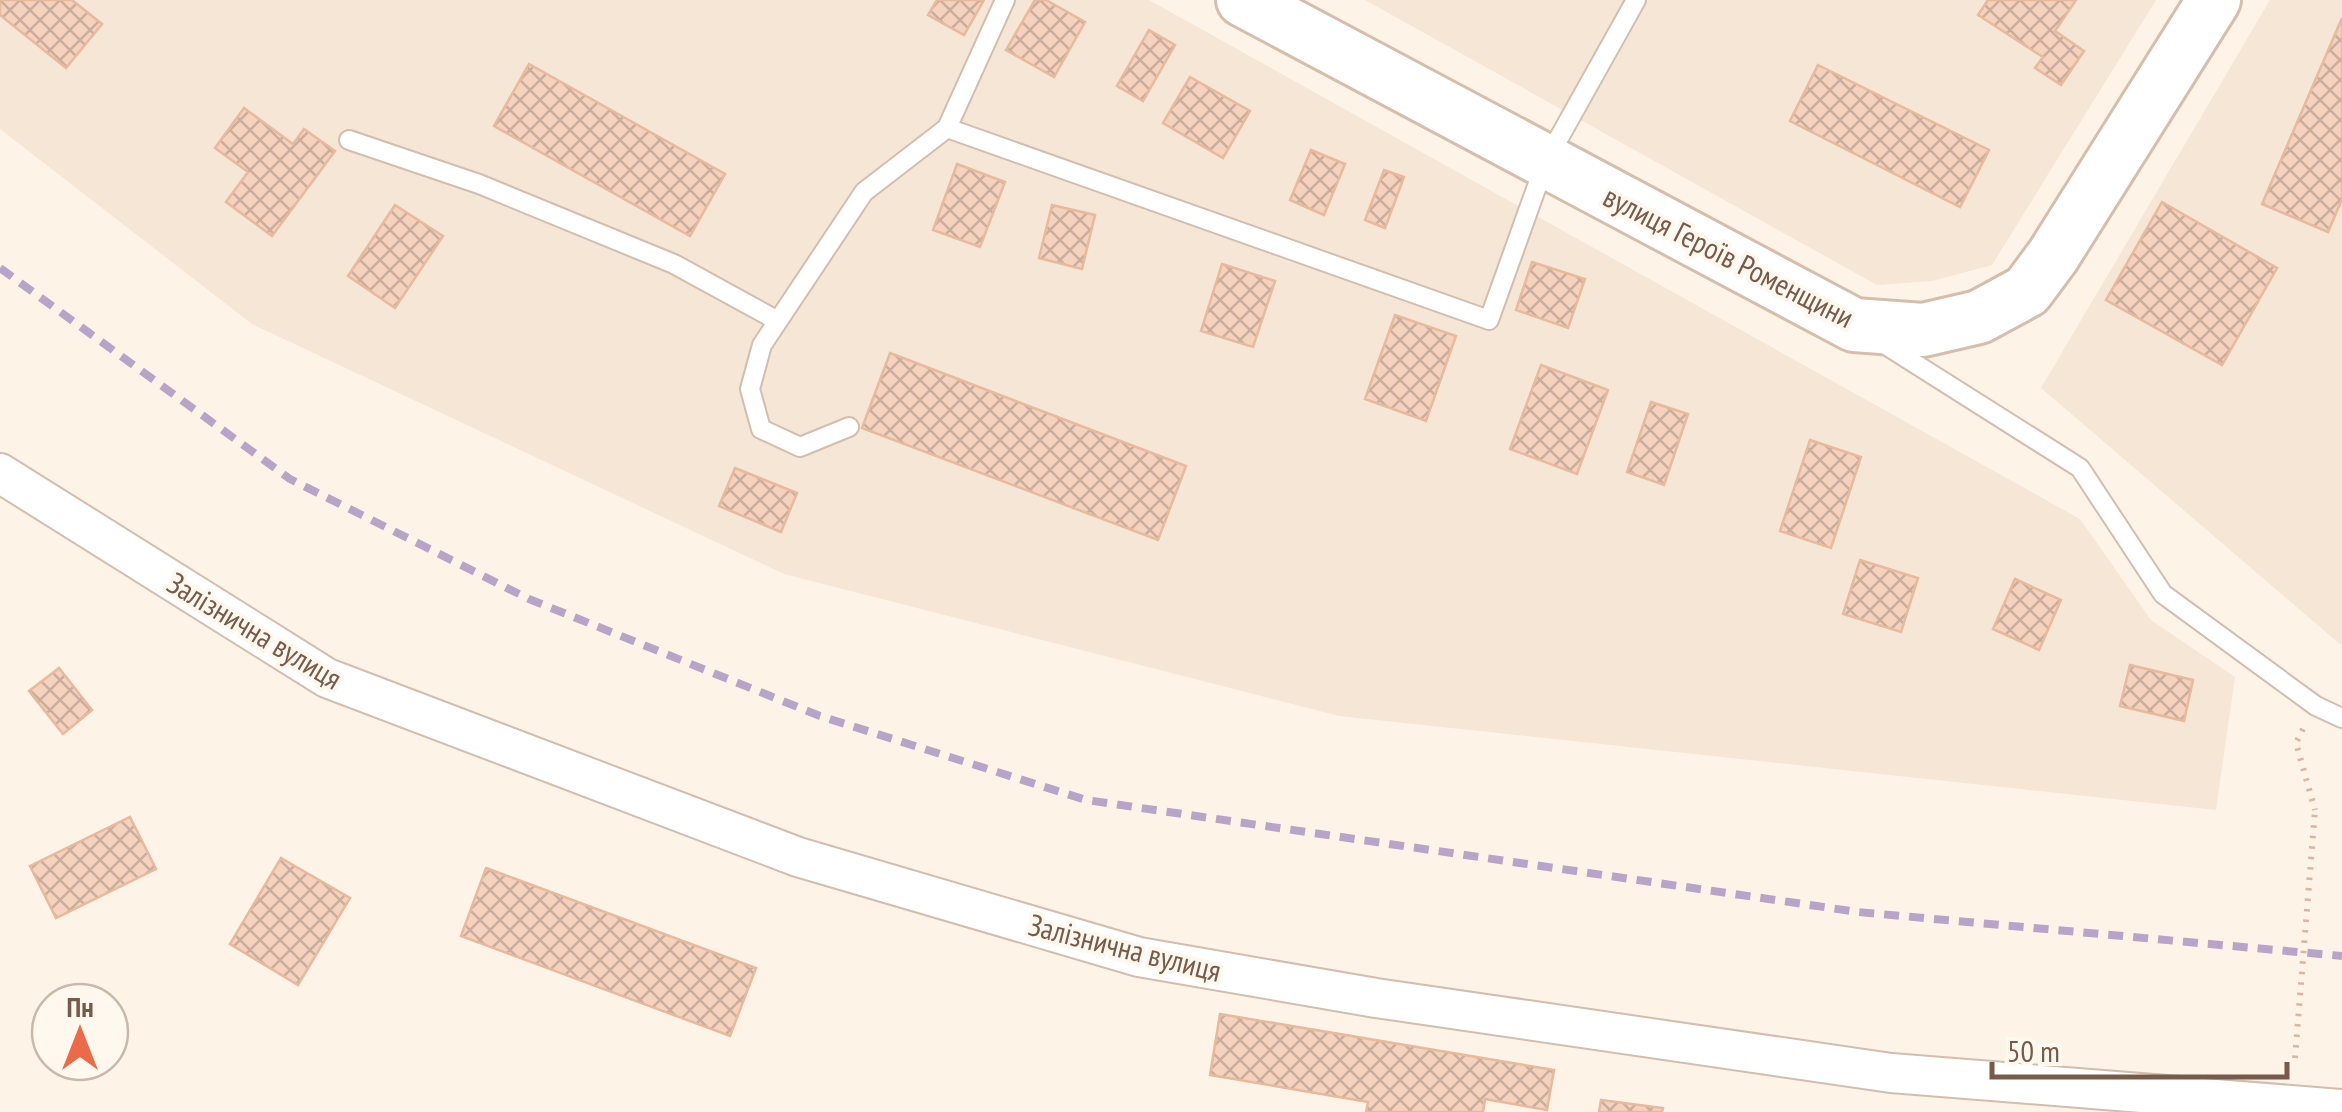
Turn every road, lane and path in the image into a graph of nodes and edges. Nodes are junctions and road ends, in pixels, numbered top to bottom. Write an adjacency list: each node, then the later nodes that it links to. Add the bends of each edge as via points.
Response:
1 (1006, 0): 5 (lane)
2 (1243, 0): 7 (street, вулиця Героїв Роменщини)
3 (1636, 0): 7 (lane)
4 (2214, 0): 9 (street, вулиця Героїв Роменщини, via 2027,290 1979,317 1923,330)
5 (947, 128): 7 (lane, via 1489,320); 8 (lane, via 864,192)
6 (349, 140): 8 (lane, via 479,184 674,264)
7 (1546, 161): 9 (street, вулиця Героїв Роменщини)
8 (778, 321): 10 (lane, via 762,346 750,389 760,428 800,448)
9 (1854, 324): 12 (lane, via 2080,468 2163,594)
10 (849, 427)
11 (0, 473): 15 (street, Залізнична вулиця, via 327,678 798,857 1139,957 1891,1073)
12 (2316, 706): 13 (lane); 14 (path, bridge, via 2296,743 2314,810)
13 (2342, 718)
14 (2294, 1058)
15 (2342, 1109)

